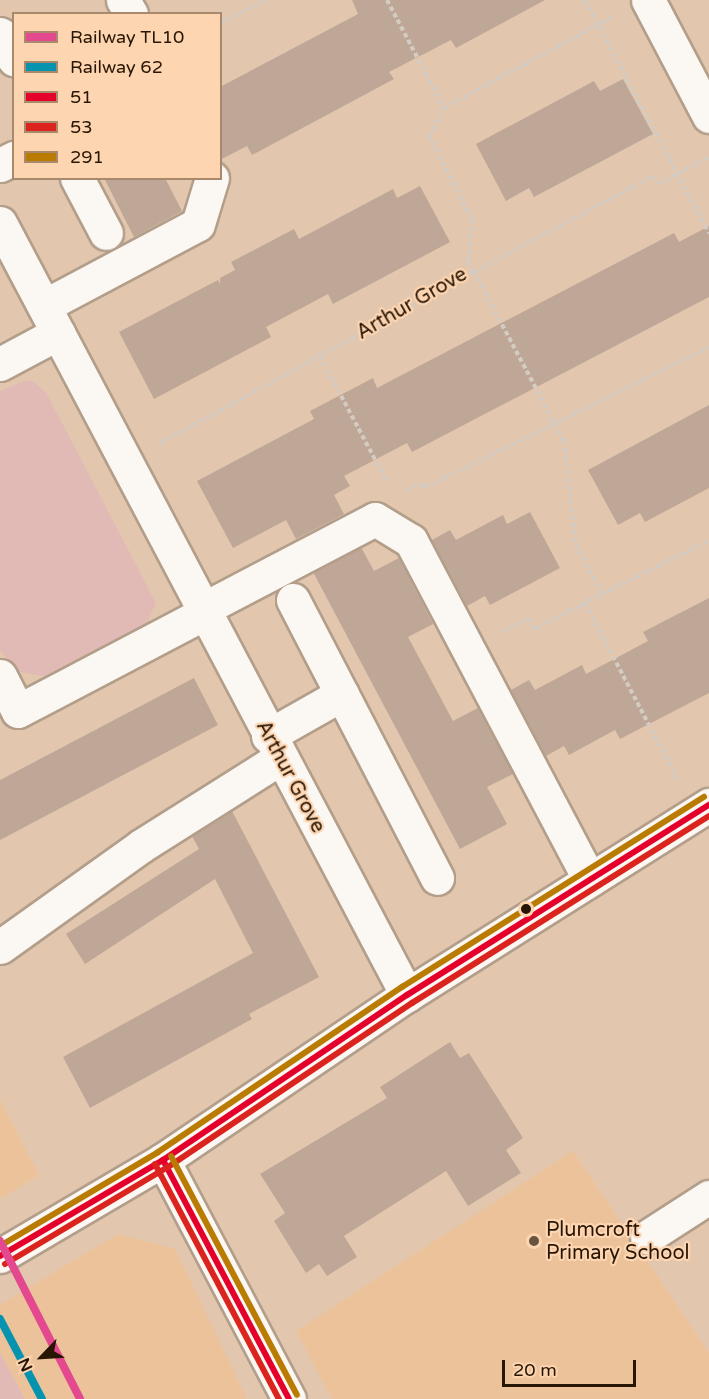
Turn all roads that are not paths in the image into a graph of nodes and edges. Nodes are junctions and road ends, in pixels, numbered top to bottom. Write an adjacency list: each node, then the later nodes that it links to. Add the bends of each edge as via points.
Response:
1 (648, 0): 4 (street)
2 (0, 34): 3 (street)
3 (12, 55)
4 (709, 116)
5 (78, 180): 8 (street)
6 (211, 180): 9 (street, via 198,224)
7 (0, 223): 9 (street, Arthur Grove)
8 (106, 233)
9 (51, 319): 10 (street); 12 (street, Arthur Grove)
10 (0, 364)
11 (293, 600): 14 (street)
12 (204, 611): 13 (street, via 18,711); 15 (street, Arthur Grove); 18 (street, via 393,512)
13 (0, 676)
14 (342, 694): 15 (street); 17 (street)
15 (274, 747): 19 (street); 20 (street, Arthur Grove)
16 (702, 810): 18 (street)
17 (437, 878)
18 (590, 880): 20 (street)
19 (0, 947)
20 (406, 994): 21 (street)
21 (163, 1160): 24 (street); 25 (street)
22 (709, 1197): 23 (street)
23 (647, 1237)
24 (13, 1247)
25 (289, 1399)

